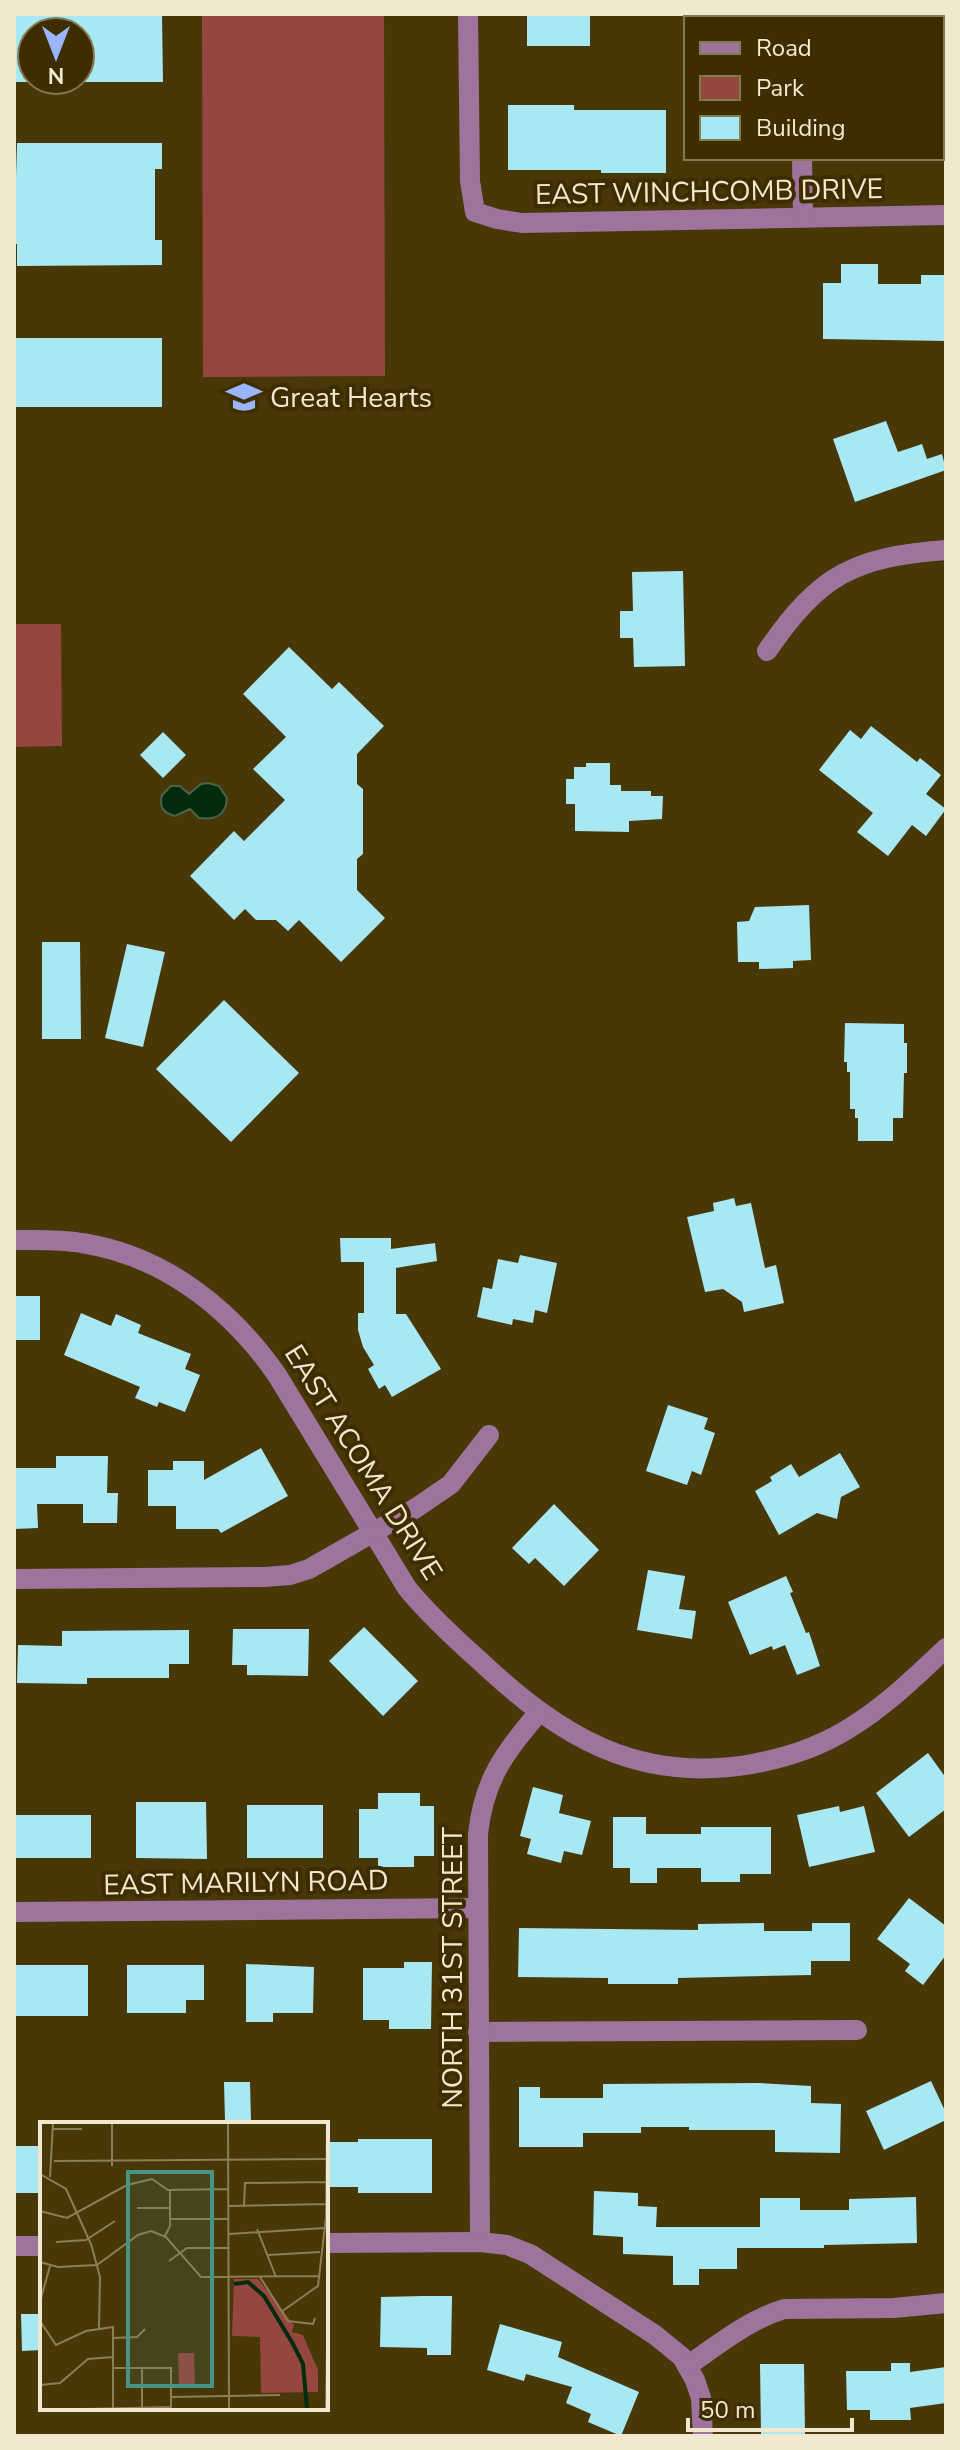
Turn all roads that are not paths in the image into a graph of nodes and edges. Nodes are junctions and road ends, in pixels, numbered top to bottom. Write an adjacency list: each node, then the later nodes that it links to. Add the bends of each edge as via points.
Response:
1 (468, 14): 4 (street, EAST WINCHCOMB DRIVE, via 475,212 522,223)
2 (802, 160): 4 (street)
3 (946, 215): 4 (street, EAST WINCHCOMB DRIVE)
4 (803, 217)
5 (946, 550): 6 (street, via 899,553 862,563 822,586)
6 (767, 651)
7 (14, 1240): 9 (street, EAST ACOMA DRIVE, via 85,1243 125,1254 205,1296 255,1343)
8 (489, 1435): 9 (street, via 451,1484)
9 (372, 1534): 10 (street, via 290,1575); 12 (street, EAST ACOMA DRIVE, via 430,1615)
10 (14, 1579)
11 (946, 1648): 12 (street, EAST ACOMA DRIVE, via 893,1697 846,1730 794,1754 731,1768 694,1770 629,1757 592,1744)
12 (539, 1712): 13 (street, NORTH 31ST STREET, via 491,1776 481,1804)
13 (478, 1908): 14 (street, EAST MARILYN ROAD); 16 (street, NORTH 31ST STREET)
14 (14, 1912)
15 (857, 2030): 16 (street)
16 (478, 2032): 17 (street, NORTH 31ST STREET)
17 (480, 2242): 18 (street); 22 (street, via 530,2254 655,2335)
18 (328, 2243)
19 (14, 2246): 20 (street)
20 (40, 2246)
21 (946, 2303): 22 (street, via 784,2309 747,2325)
22 (687, 2366): 23 (street, via 701,2398)
23 (703, 2436)

